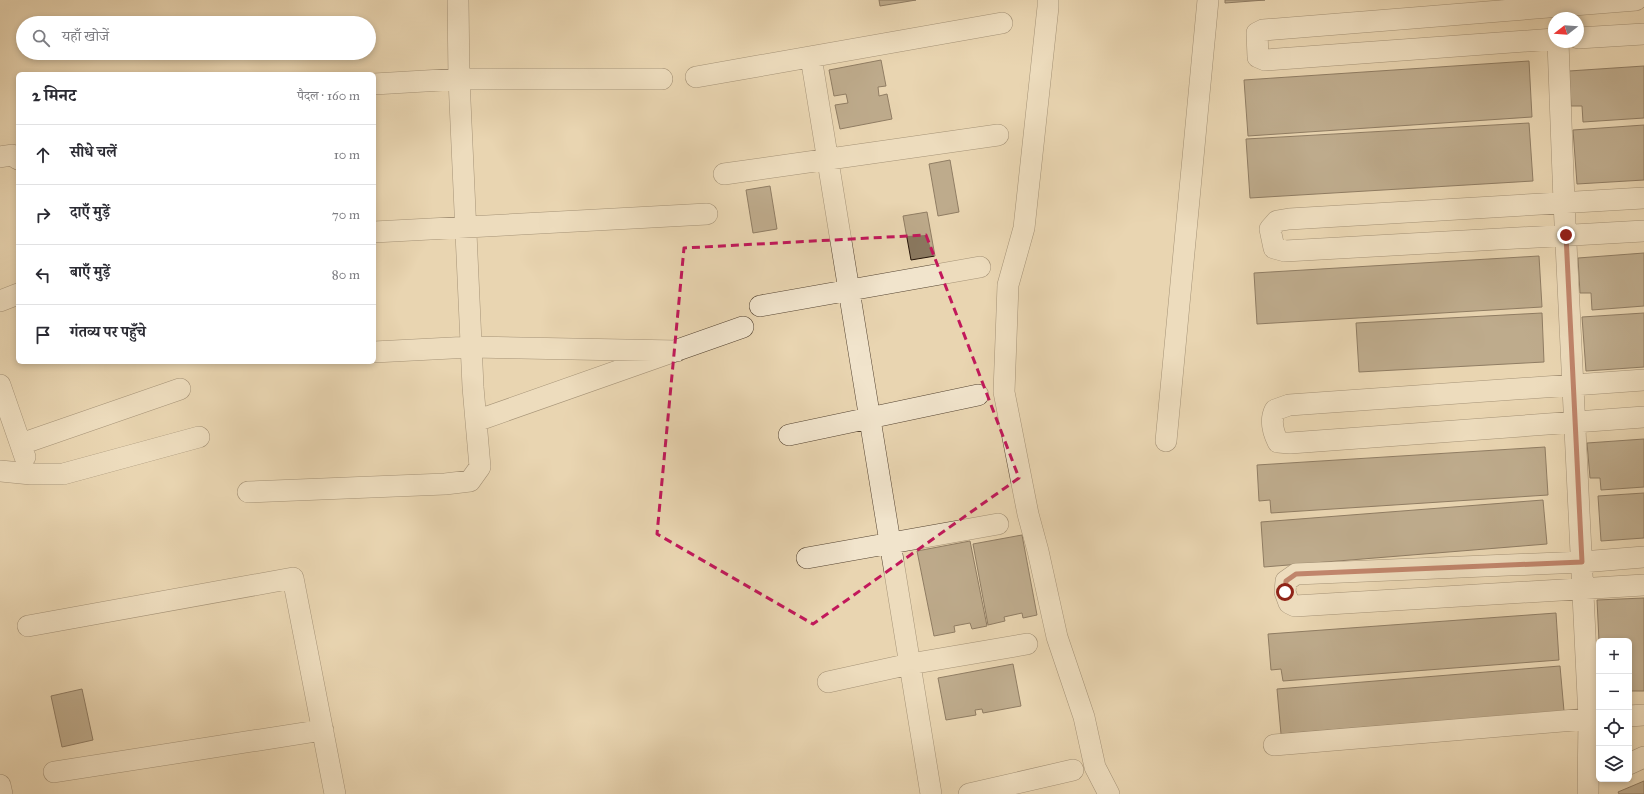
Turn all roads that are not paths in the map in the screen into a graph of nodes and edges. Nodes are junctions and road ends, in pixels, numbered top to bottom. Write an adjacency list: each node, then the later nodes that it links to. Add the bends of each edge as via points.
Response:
1 (458, 0): 13 (street)
2 (1048, 0): 79 (street, via 1024,228 1008,285 1004,392 1056,637 1084,717 1095,766)
3 (1208, 0): 48 (street)
4 (1636, 0): 5 (street)
5 (1560, 8): 9 (street, via 1263,30 1257,33 1256,40 1258,57 1264,60)
6 (1002, 23): 11 (street)
7 (1644, 34): 8 (street)
8 (1584, 38)
9 (1548, 39)
10 (1558, 48): 22 (street)
11 (811, 57): 12 (street); 19 (street)
12 (696, 77)
13 (459, 79): 14 (street); 15 (street); 24 (street)
14 (662, 79)
15 (376, 84)
16 (998, 135): 19 (street)
17 (0, 157): 18 (street, via 12,155)
18 (16, 158)
19 (828, 159): 20 (street); 29 (street)
20 (724, 174)
21 (1644, 198): 22 (street)
22 (1564, 202): 27 (street); 27 (street, via 1277,220 1270,230 1274,248 1285,251)
23 (707, 214): 24 (street)
24 (466, 227): 26 (street); 34 (street)
25 (1644, 231): 27 (street)
26 (376, 232)
27 (1566, 235): 39 (street)
28 (980, 267): 29 (street)
29 (849, 291): 32 (street); 43 (street)
30 (16, 295): 31 (street)
31 (0, 300)
32 (760, 306)
33 (743, 328): 35 (street)
34 (471, 348): 35 (street); 36 (street); 44 (street)
35 (677, 351): 44 (street)
36 (376, 352)
37 (1644, 380): 39 (street)
38 (0, 385): 49 (street)
39 (1574, 385): 45 (street); 45 (street, via 1289,404 1275,410 1271,417 1278,442 1290,443)
40 (180, 389): 49 (street)
41 (978, 395): 43 (street)
42 (1644, 417): 45 (street)
43 (870, 418): 46 (street); 54 (street)
44 (476, 421): 52 (street, via 480,467 470,480 445,484)
45 (1575, 422): 57 (street)
46 (789, 435)
47 (200, 437): 51 (street, via 63,474)
48 (1166, 441)
49 (20, 444): 51 (street)
50 (0, 471): 51 (street)
51 (31, 474)
52 (248, 492)
53 (998, 524): 54 (street)
54 (890, 544): 56 (street); 62 (street)
55 (1644, 557): 57 (street)
56 (807, 558)
57 (1582, 562): 59 (street); 59 (street, via 1296,574 1286,581 1285,592 1289,603 1295,606)
58 (1644, 585): 59 (street)
59 (1583, 588): 66 (street)
60 (28, 626): 67 (street, via 293,578)
61 (1027, 644): 62 (street)
62 (910, 664): 63 (street); 77 (street)
63 (828, 682)
64 (1644, 715): 65 (street)
65 (1632, 716)
66 (1594, 718): 68 (street); 74 (street)
67 (323, 730): 72 (street); 76 (street)
68 (1274, 745)
69 (1644, 757): 70 (street)
70 (1632, 763)
71 (1073, 770): 78 (street)
72 (54, 772)
73 (0, 785): 75 (street)
74 (1592, 785)
75 (2, 794)
76 (336, 794)
77 (931, 794)
78 (969, 794)
79 (1109, 794)

